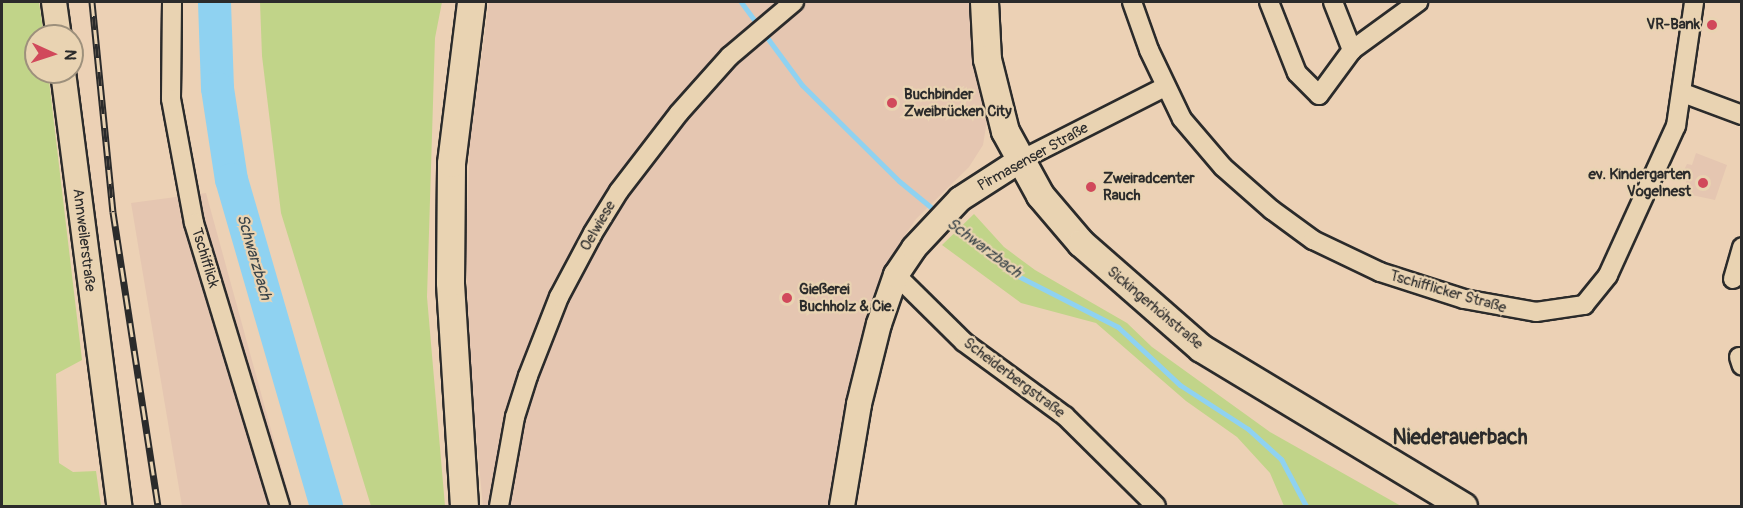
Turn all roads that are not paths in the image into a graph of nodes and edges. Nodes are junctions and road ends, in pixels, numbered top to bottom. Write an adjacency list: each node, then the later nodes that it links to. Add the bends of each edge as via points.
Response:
1 (54, 2): 11 (street)
2 (172, 2): 22 (street, Tschifflick, via 171,99 194,223)
3 (471, 2): 23 (main road, via 451,163 450,282)
4 (984, 2): 17 (main road, Sickingerhöhstraße, via 987,59 995,104)
5 (1132, 2): 14 (street)
6 (1269, 2): 12 (street, via 1297,73 1319,95)
7 (1333, 2): 12 (street)
8 (1694, 2): 15 (street, Tschifflicker Straße, via 1685,48)
9 (1409, 5): 12 (street)
10 (788, 7): 24 (street, Oelwiese, via 741,47 679,113 625,183 559,297 514,417)
11 (57, 24)
12 (1352, 50)
13 (65, 84): 21 (street, Annweilerstraße)
14 (1165, 87): 15 (street, Tschifflicker Straße, via 1182,120 1223,167 1313,240 1345,258 1430,290 1504,309 1536,312 1584,305 1599,290 1676,126); 17 (street, Pirmasenser Straße)
15 (1683, 93): 16 (street)
16 (1742, 115)
17 (1019, 162): 19 (street, Pirmasenser Straße, via 960,199 928,232); 27 (main road, Sickingerhöhstraße, via 1081,243 1201,348)
18 (1742, 247): 20 (street)
19 (896, 275): 25 (street, Pirmasenser Straße, via 859,404); 26 (street, Scheiderbergstraße, via 964,342 1065,416)
20 (1733, 279)
21 (119, 507)
22 (280, 507)
23 (464, 507)
24 (499, 507)
25 (842, 507)
26 (1156, 507)
27 (1463, 507)

